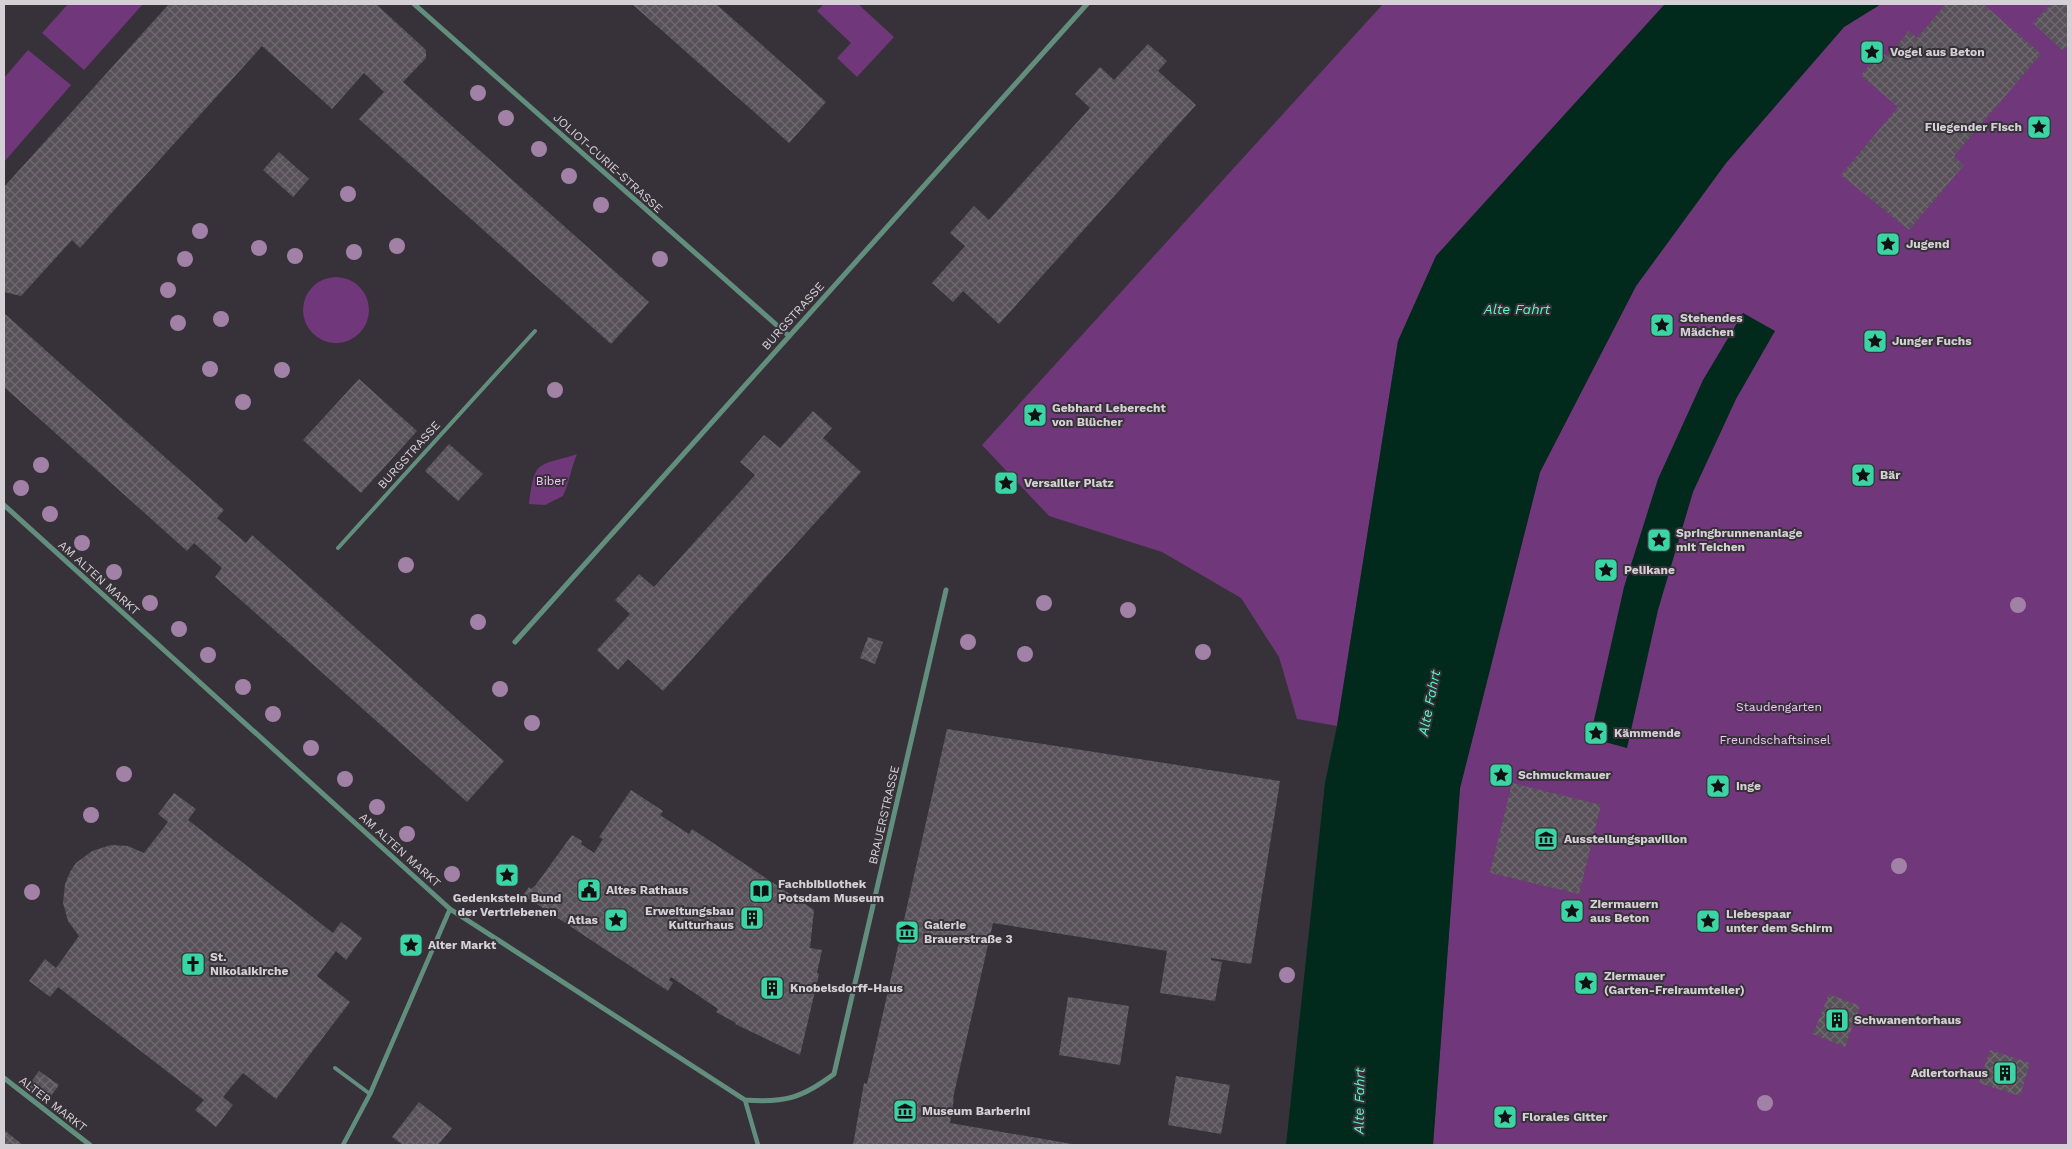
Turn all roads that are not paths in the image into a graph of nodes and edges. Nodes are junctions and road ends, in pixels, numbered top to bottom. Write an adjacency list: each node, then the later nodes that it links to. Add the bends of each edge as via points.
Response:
1 (414, 4): 4 (street, JOLIOT-CURIE-STRASSE)
2 (1087, 4): 4 (street, BURGSTRASSE)
3 (535, 331): 6 (lane, BURGSTRASSE)
4 (789, 336): 8 (street, BURGSTRASSE)
5 (4, 505): 9 (street, AM ALTEN MARKT)
6 (338, 548)
7 (946, 590): 11 (street, BRAUERSTRASSE)
8 (515, 642)
9 (450, 909): 13 (street); 14 (street, AM ALTEN MARKT)
10 (336, 1068): 13 (lane)
11 (834, 1074): 14 (street, AM ALTEN MARKT, via 815,1089 793,1098 769,1102)
12 (4, 1078): 15 (street, ALTER MARKT)
13 (370, 1094): 16 (street)
14 (745, 1100): 17 (street)
15 (90, 1145)
16 (343, 1145)
17 (758, 1145)

